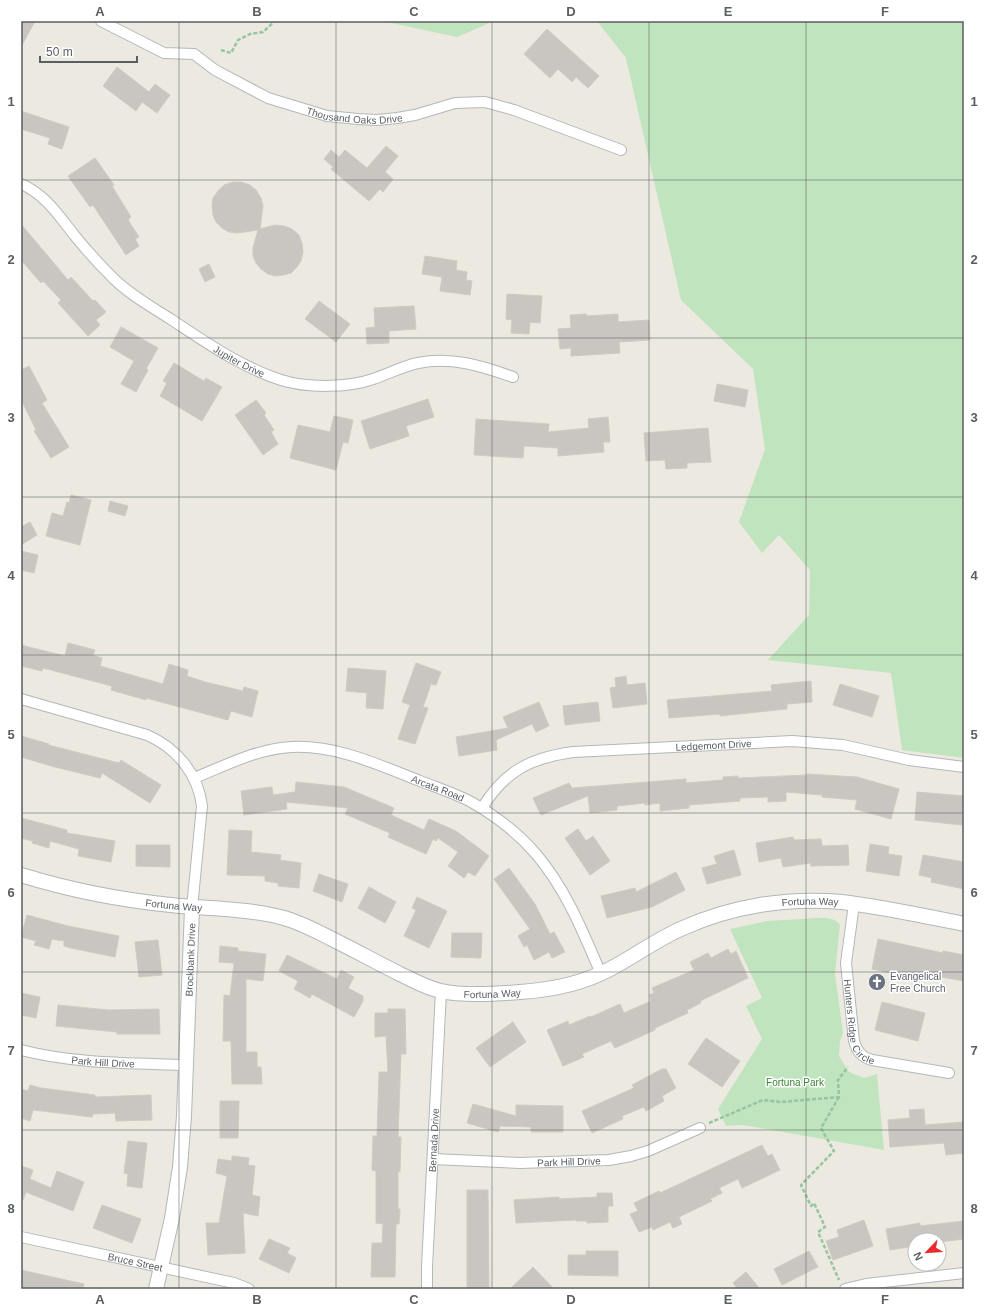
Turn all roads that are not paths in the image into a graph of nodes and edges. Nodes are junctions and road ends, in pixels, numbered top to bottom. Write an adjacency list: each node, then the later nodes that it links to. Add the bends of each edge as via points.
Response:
1 (101, 21): 2 (street, Thousand Oaks Drive, via 164,53 194,54 215,70 268,98 327,116 377,120 415,115 455,103 485,102 514,110)
2 (621, 150)
3 (21, 184): 4 (street, Jupiter Drive, via 43,198 95,259 137,298 249,368 282,380 326,386 371,380 418,363 437,361 460,361)
4 (513, 376)
5 (21, 699): 7 (street, Brockbank Drive, via 156,739 184,762)
6 (964, 767): 8 (street, Ledgemont Drive, via 909,760 860,748 809,741 573,752 550,756 518,769 496,787)
7 (194, 778): 8 (street, Arcata Road, via 257,753 307,747 331,750 363,759); 11 (street, Brockbank Drive, via 202,806)
8 (482, 808): 13 (street, Arcata Road, via 512,830 548,869 571,907)
9 (21, 875): 11 (street, Fortuna Way, via 100,895)
10 (854, 904): 12 (street, Fortuna Way); 13 (street, Fortuna Way, via 793,901 719,914 671,933); 17 (street, Hunters Ridge Circle, via 846,970 857,1049 863,1056 872,1060)
11 (192, 908): 14 (street, Fortuna Way, via 251,912 297,922 420,984); 16 (street, Brockbank Drive)
12 (964, 924)
13 (601, 974): 14 (street, Fortuna Way, via 568,986 536,991)
14 (441, 991): 19 (street, Bernada Drive)
15 (21, 1050): 16 (street, Park Hill Drive, via 102,1062)
16 (186, 1065): 21 (street, Brockbank Drive, via 180,1167)
17 (950, 1073)
18 (700, 1128): 19 (street, Park Hill Drive, via 648,1151 609,1160 520,1163)
19 (433, 1159): 26 (street, Bernada Drive)
20 (21, 1236): 21 (street, Bruce Street)
21 (161, 1267): 24 (street, Brockbank Drive); 25 (street, Bruce Street, via 234,1283)
22 (964, 1273): 23 (street)
23 (842, 1285)
24 (156, 1289)
25 (249, 1289)
26 (428, 1289)

